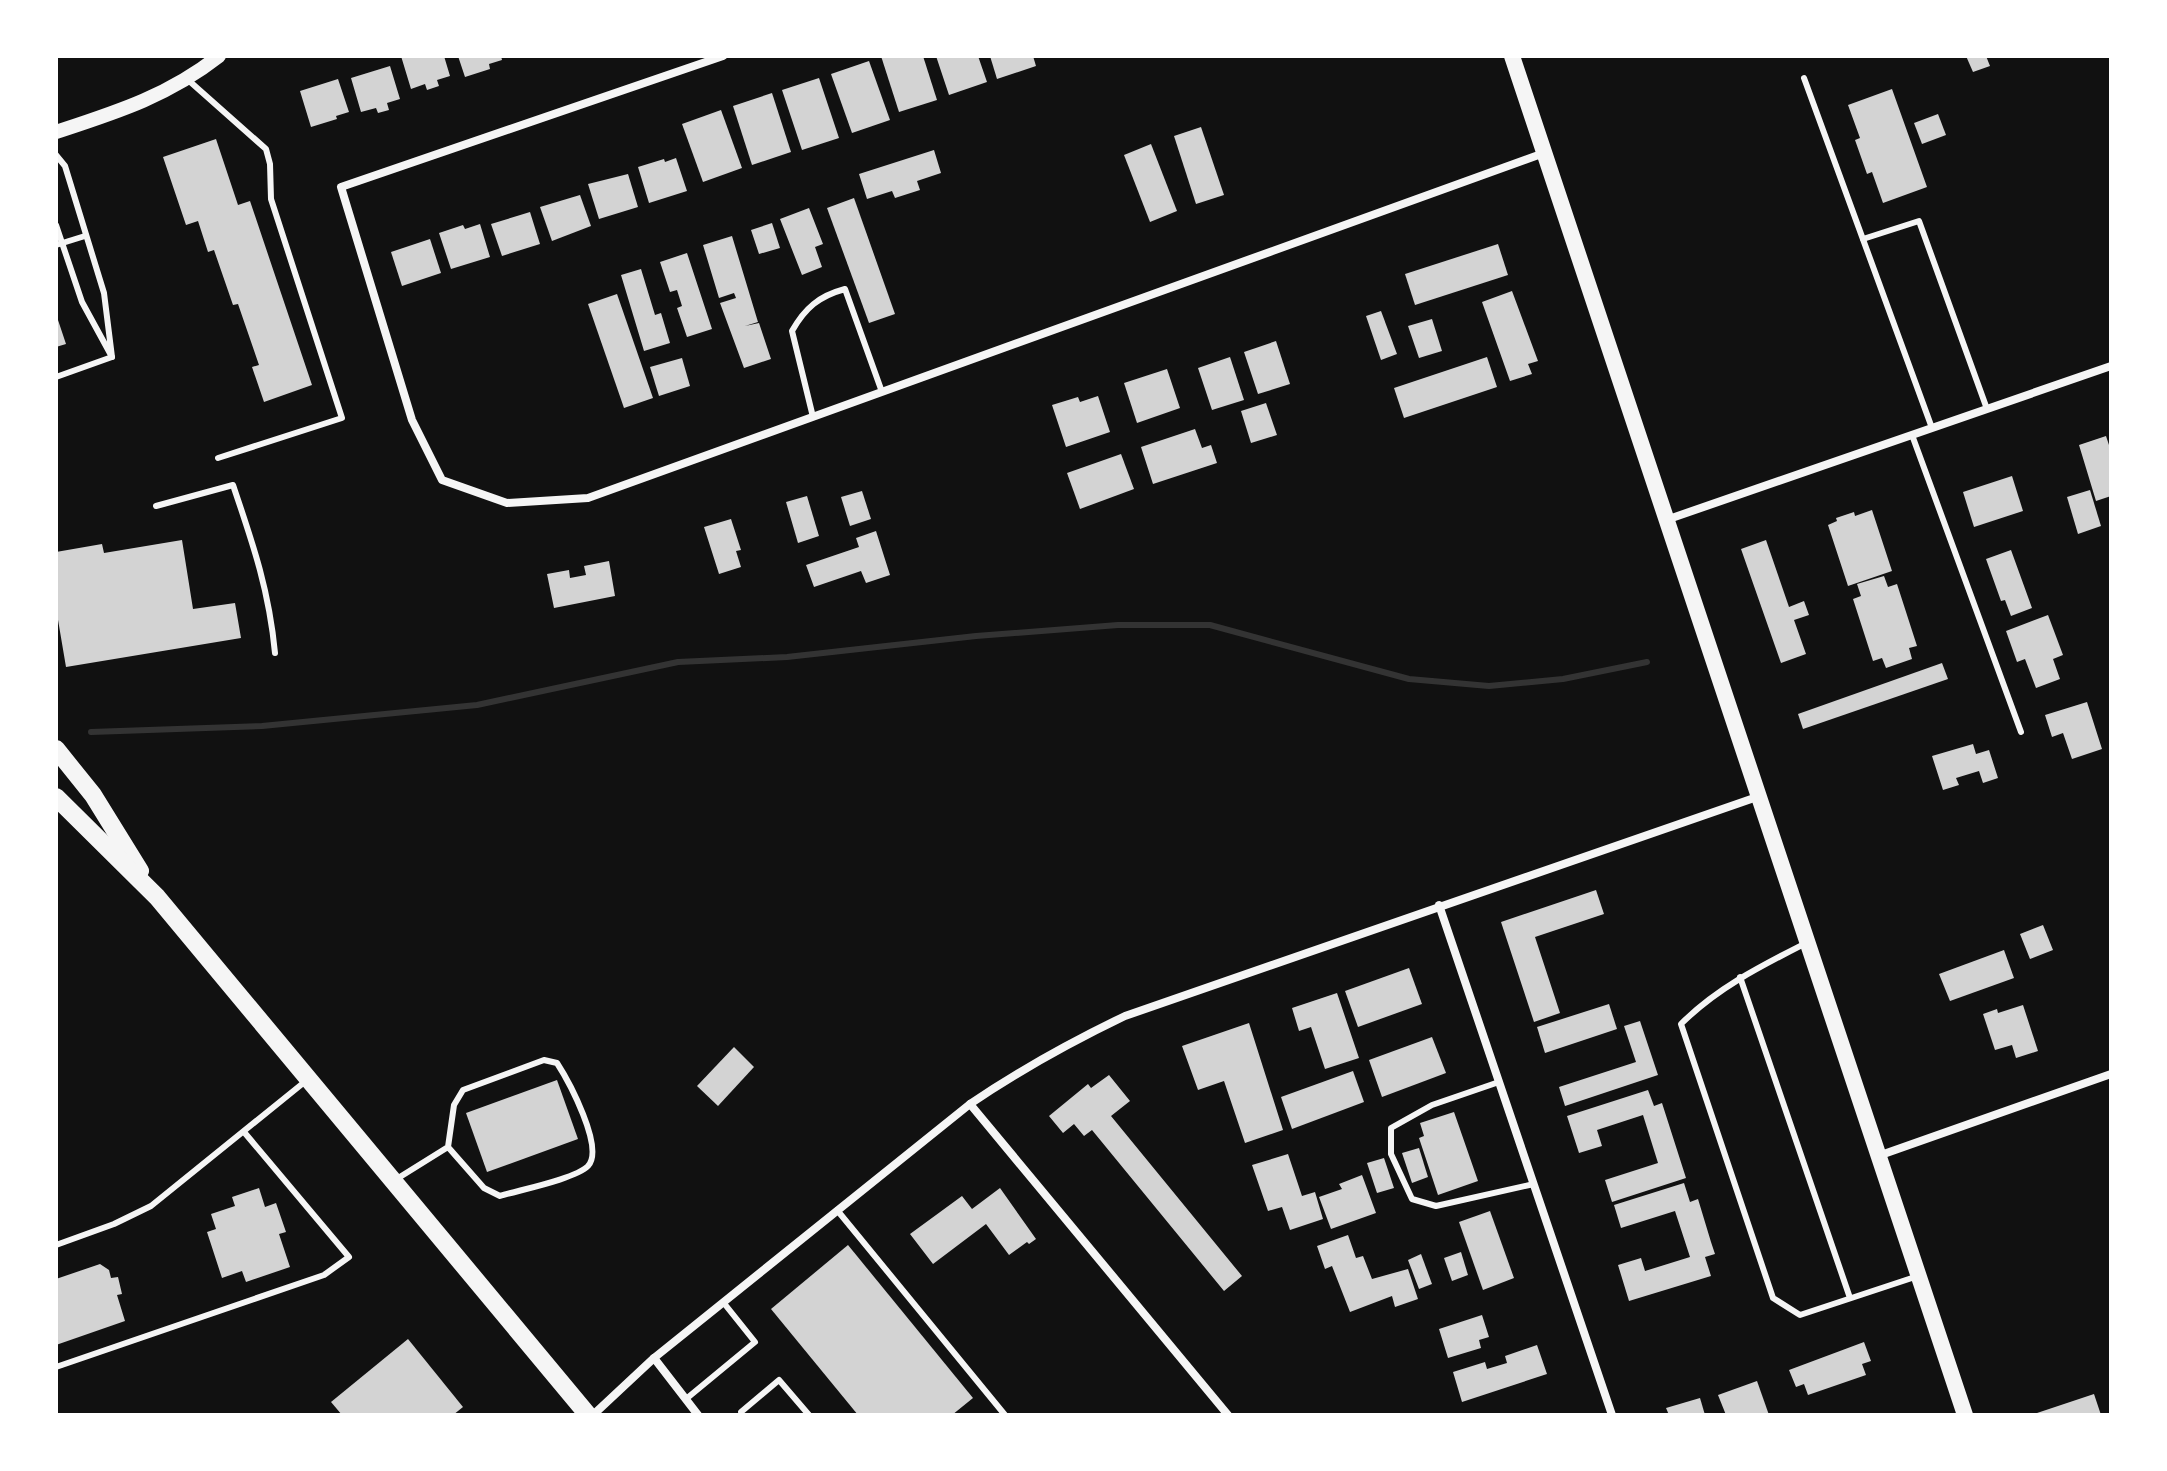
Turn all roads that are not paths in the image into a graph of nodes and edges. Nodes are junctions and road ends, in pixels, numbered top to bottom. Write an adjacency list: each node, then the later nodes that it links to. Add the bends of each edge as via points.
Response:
1 (219, 56): 5 (street)
2 (723, 56): 18 (street, via 341,187 412,420 442,480 507,503 588,498)
3 (1512, 56): 7 (main road)
4 (1804, 78): 11 (lane)
5 (187, 79): 6 (street, via 124,109); 21 (lane, via 266,149 271,199 342,418)
6 (56, 132)
7 (1544, 153): 16 (street); 23 (main road)
8 (56, 155): 10 (lane, via 65,166)
9 (56, 225): 12 (lane)
10 (85, 236): 12 (lane); 13 (lane, via 104,293)
11 (1863, 239): 17 (lane, via 1919,221); 19 (lane)
12 (59, 245): 13 (lane)
13 (112, 357): 15 (lane)
14 (2111, 366): 17 (street)
15 (56, 377)
16 (882, 392): 18 (street); 18 (lane, via 845,289 830,293 808,305 792,331)
17 (1987, 409): 19 (street)
18 (813, 417)
19 (1932, 428): 20 (street)
20 (1912, 435): 23 (street); 25 (lane)
21 (218, 458)
22 (156, 506): 24 (lane, via 233,485 267,594)
23 (1666, 520): 28 (main road)
24 (275, 653)
25 (2021, 732)
26 (56, 749): 29 (main road, via 93,795)
27 (56, 797): 29 (main road)
28 (1757, 797): 30 (street); 31 (main road)
29 (157, 897): 34 (main road)
30 (1439, 905): 35 (street); 36 (street, via 1125,1016 1017,1072)
31 (1806, 943): 32 (lane); 39 (main road)
32 (1740, 977): 45 (lane); 45 (lane, via 1681,1024 1768,1284 1773,1298 1800,1315)
33 (2111, 1074): 39 (street)
34 (307, 1080): 37 (lane); 40 (main road)
35 (1499, 1082): 41 (street); 41 (lane, via 1432,1105 1391,1128 1391,1154 1412,1199 1436,1206)
36 (970, 1104): 42 (street); 55 (street)
37 (244, 1132): 43 (lane, via 151,1206); 48 (lane, via 349,1257 324,1275)
38 (448, 1147): 38 (lane, via 454,1105 463,1090 544,1060 557,1063 571,1085 593,1154 588,1166 568,1176 500,1196 484,1188); 40 (lane)
39 (1878, 1156): 44 (main road)
40 (392, 1182): 50 (main road)
41 (1534, 1184): 56 (street)
42 (837, 1210): 46 (street); 54 (lane)
43 (56, 1245)
44 (1918, 1276): 45 (lane); 57 (main road)
45 (1850, 1298)
46 (723, 1302): 47 (street); 49 (lane, via 755,1342)
47 (654, 1358): 49 (street); 50 (street)
48 (56, 1367)
49 (686, 1399): 51 (street)
50 (591, 1415)
51 (698, 1415)
52 (742, 1415): 53 (lane, via 779,1380)
53 (809, 1415)
54 (1005, 1415)
55 (1228, 1415)
56 (1612, 1415)
57 (1965, 1415)

